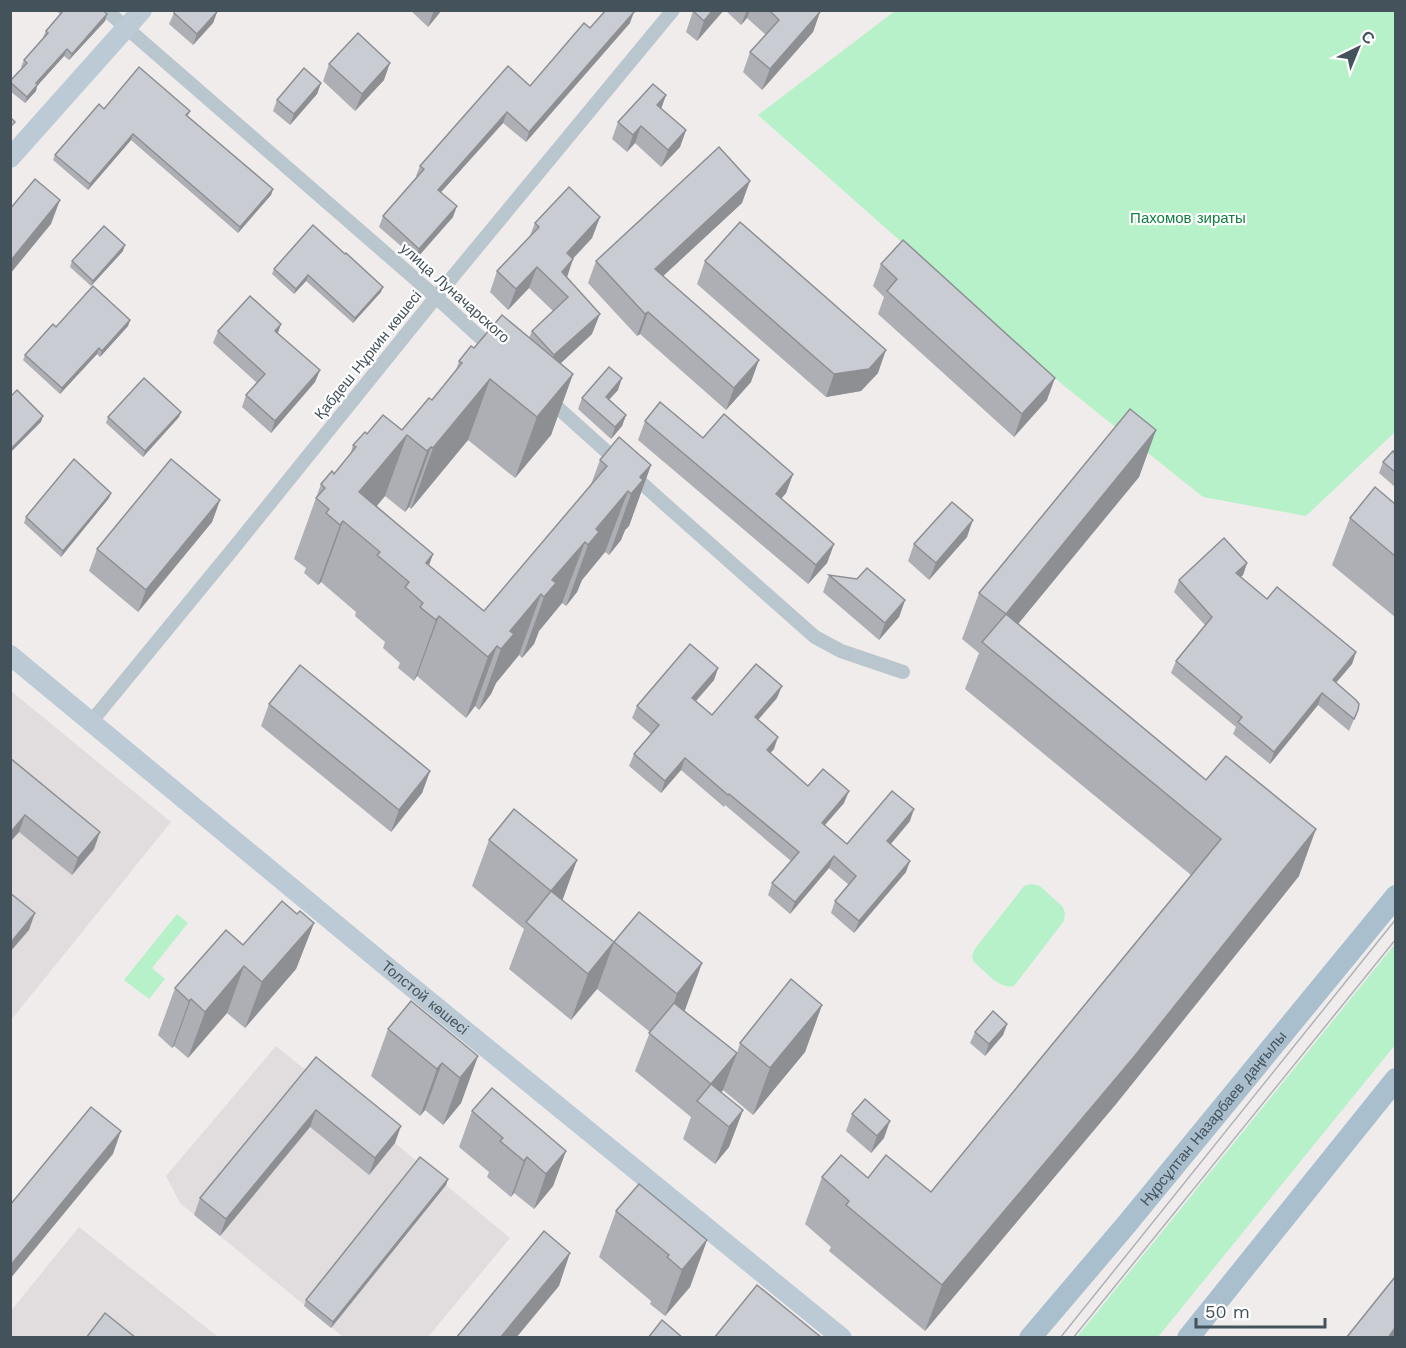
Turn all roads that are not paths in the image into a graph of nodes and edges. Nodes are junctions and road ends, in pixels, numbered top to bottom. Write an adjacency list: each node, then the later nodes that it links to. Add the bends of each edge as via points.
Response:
1 (106, 10): 4 (street, улица Луначарского)
2 (142, 10): 4 (main road)
3 (673, 10): 6 (street, Қабдеш Нұркин көшесі)
4 (126, 28): 5 (main road); 6 (street, улица Луначарского)
5 (10, 158)
6 (436, 297): 7 (street, улица Луначарского); 11 (street, Қабдеш Нұркин көшесі)
7 (507, 361)
8 (533, 385): 10 (street, via 815,637 841,651)
9 (10, 655): 11 (main road, Толстой көшесі)
10 (903, 672)
11 (91, 722): 14 (main road, Толстой көшесі)
12 (1395, 896): 15 (main road, Нұрсұлтан Назарбаев даңғылы)
13 (1395, 1079): 16 (main road)
14 (842, 1338)
15 (1030, 1338)
16 (1188, 1338)

